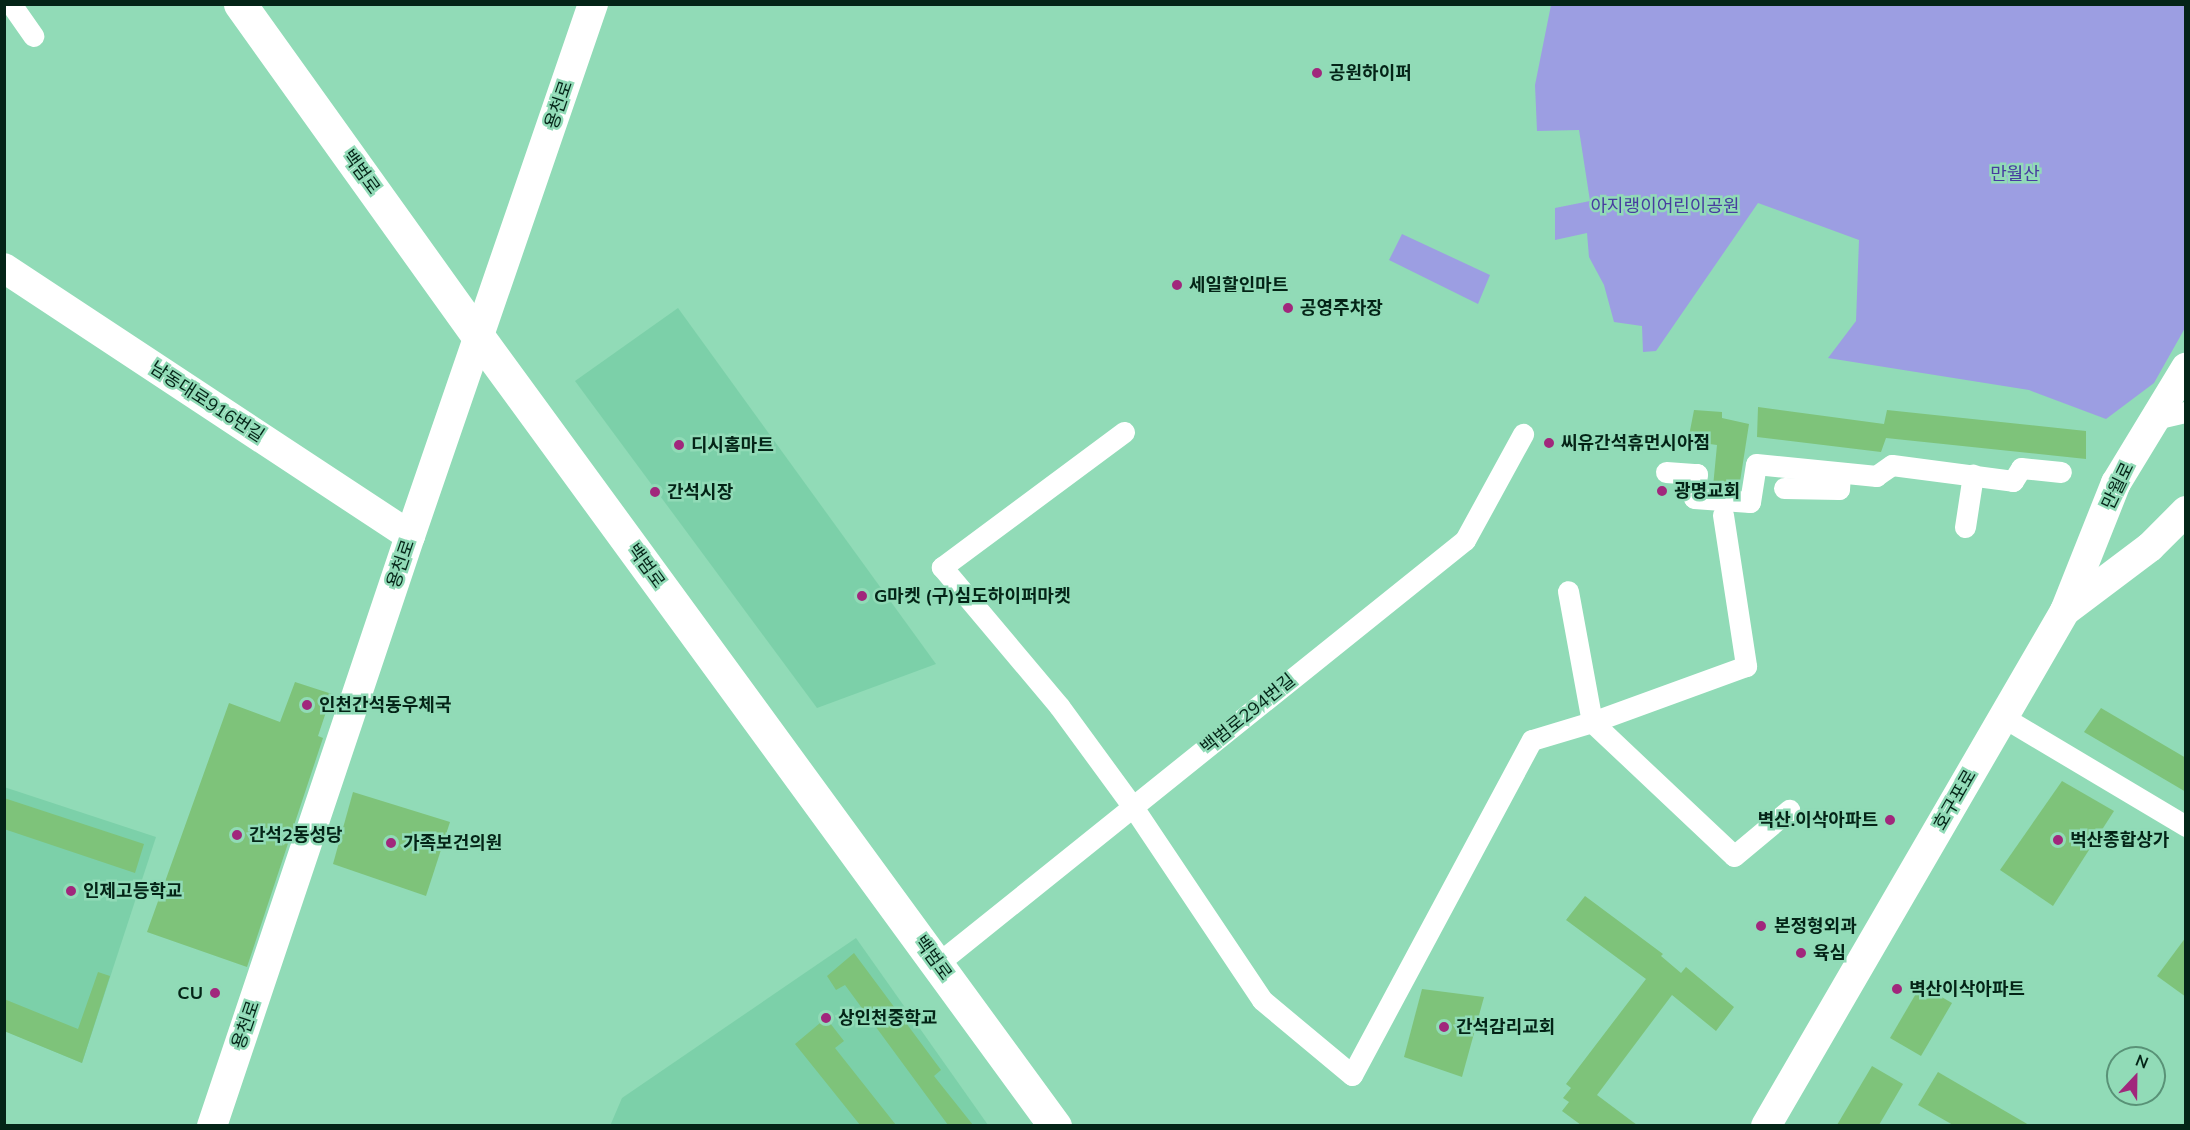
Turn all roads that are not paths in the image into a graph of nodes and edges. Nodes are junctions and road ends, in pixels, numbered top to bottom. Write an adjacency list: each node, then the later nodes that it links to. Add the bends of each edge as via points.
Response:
1 (11, 4): 4 (street)
2 (240, 4): 6 (main road, 백범로)
3 (593, 4): 6 (street, 용천로)
4 (33, 36)
5 (4, 268): 20 (street, 남동대로916번길)
6 (480, 339): 20 (street, 용천로); 28 (main road, 백범로)
7 (2186, 368): 9 (street, 만월로)
8 (2186, 412): 9 (street)
9 (2155, 419): 22 (street, 만월로, via 2116,483)
10 (1124, 432): 25 (street, via 942,567 1059,706)
11 (1523, 434): 25 (street, 백범로294번길, via 1465,540)
12 (1666, 472): 13 (street, via 1697,474 1694,498 1750,502 1756,464)
13 (1840, 472): 15 (street, via 1876,476 1892,465); 16 (street, via 1839,489)
14 (2061, 472): 15 (street, via 2021,468 2013,481)
15 (1973, 475): 19 (street)
16 (1784, 488)
17 (2186, 511): 22 (street, 호구포로, via 2150,547)
18 (1724, 515): 24 (street, via 1746,666)
19 (1965, 527)
20 (410, 536): 29 (street, 용천로)
21 (1568, 591): 24 (street)
22 (2065, 611): 23 (street, 호구포로)
23 (2003, 717): 27 (street); 31 (street, 호구포로)
24 (1592, 722): 25 (street, via 1532,740 1352,1075 1262,1000); 26 (street, via 1734,856)
25 (1133, 807): 28 (street, 백범로294번길)
26 (1789, 810)
27 (2186, 826)
28 (937, 964): 30 (main road, 백범로)
29 (212, 1125)
30 (1055, 1125)
31 (1766, 1125)

